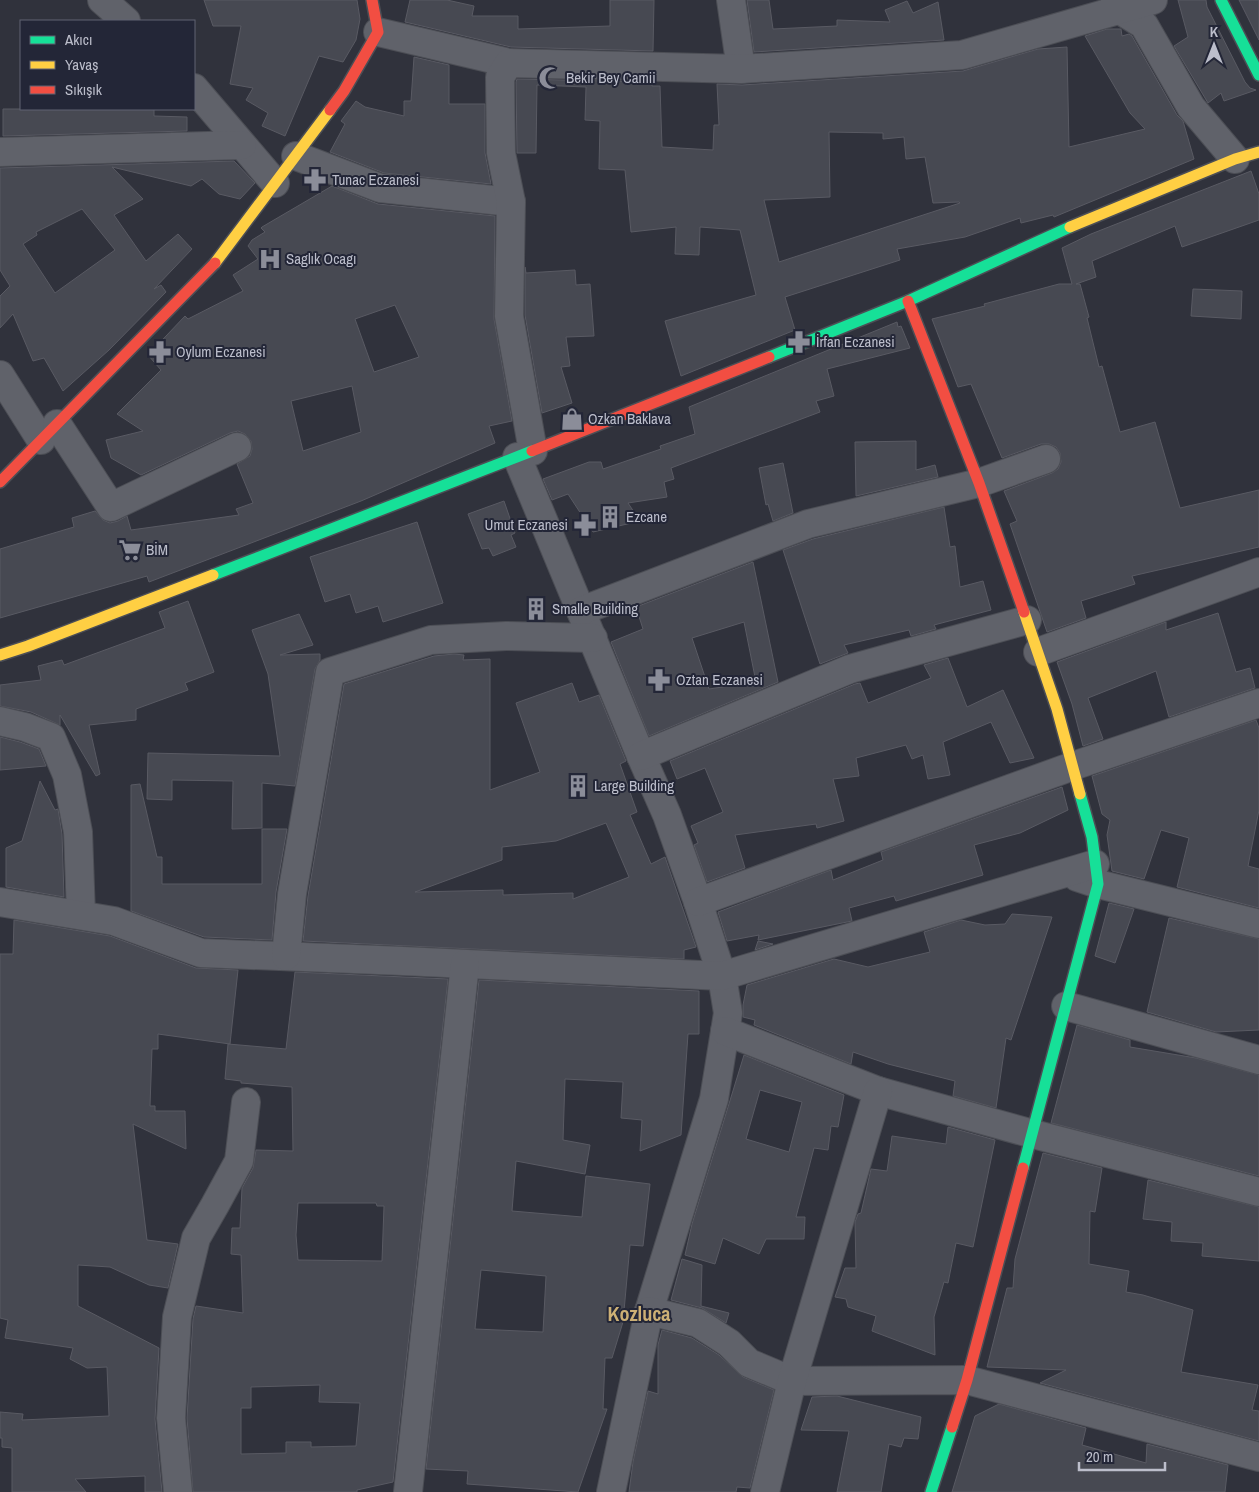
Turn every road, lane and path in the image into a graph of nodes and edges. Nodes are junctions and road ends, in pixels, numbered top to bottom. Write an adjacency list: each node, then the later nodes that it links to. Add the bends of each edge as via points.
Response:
1 (102, 0): 7 (street)
2 (372, 0): 8 (street)
3 (731, 0): 10 (street)
4 (1153, 0): 6 (street)
5 (1221, 0): 11 (street)
6 (1118, 5): 10 (street, via 962,55); 15 (street, via 1144,25 1191,107)
7 (125, 20)
8 (378, 32): 9 (street); 16 (street, via 344,91)
9 (509, 63): 10 (street); 18 (street, via 500,78 501,153)
10 (741, 69)
11 (1259, 75)
12 (195, 89): 13 (street)
13 (242, 145): 14 (street); 17 (street)
14 (0, 152)
15 (1247, 155): 19 (street, via 1085,220)
16 (296, 156): 17 (street); 18 (street, via 380,188)
17 (275, 183): 21 (street, via 213,266)
18 (511, 202): 23 (street, via 509,316)
19 (908, 301): 23 (street); 26 (street)
20 (0, 375): 21 (street)
21 (49, 432): 22 (street, via 111,507); 25 (street)
22 (237, 447)
23 (525, 454): 28 (street); 32 (street)
24 (1046, 459): 26 (street)
25 (0, 482)
26 (979, 483): 28 (street, via 808,524); 29 (street)
27 (1259, 572): 31 (street)
28 (582, 611): 30 (street)
29 (1027, 620): 31 (street); 35 (street, via 850,669)
30 (593, 638): 35 (street); 42 (street, via 506,636 432,640 330,672 292,894)
31 (1038, 652): 36 (street)
32 (0, 655)
33 (1259, 703): 36 (street)
34 (0, 721): 40 (street, via 51,737 67,775 78,832)
35 (641, 756): 39 (street, via 667,815)
36 (1073, 766): 37 (street, via 1092,837); 39 (street)
37 (1097, 874): 41 (street); 44 (street, via 1067,874); 45 (street)
38 (0, 902): 40 (street)
39 (698, 902): 44 (street)
40 (81, 915): 42 (street, via 114,921 201,953)
41 (1259, 924)
42 (286, 956): 43 (street)
43 (466, 964): 44 (street); 57 (street)
44 (722, 976): 46 (street, via 728,1013)
45 (1066, 1006): 47 (street); 50 (street)
46 (725, 1031): 48 (street); 52 (street, via 714,1099)
47 (1259, 1060)
48 (878, 1091): 50 (street); 54 (street)
49 (246, 1102): 56 (street, via 239,1161 196,1238 177,1317 171,1418)
50 (1032, 1134): 51 (street); 53 (street)
51 (1259, 1192)
52 (649, 1311): 54 (street, via 698,1323 729,1343 749,1363); 58 (street)
53 (967, 1380): 54 (street); 55 (street); 60 (street)
54 (792, 1381): 59 (street)
55 (1259, 1457)
56 (178, 1492)
57 (408, 1492)
58 (611, 1492)
59 (765, 1492)
60 (931, 1492)

